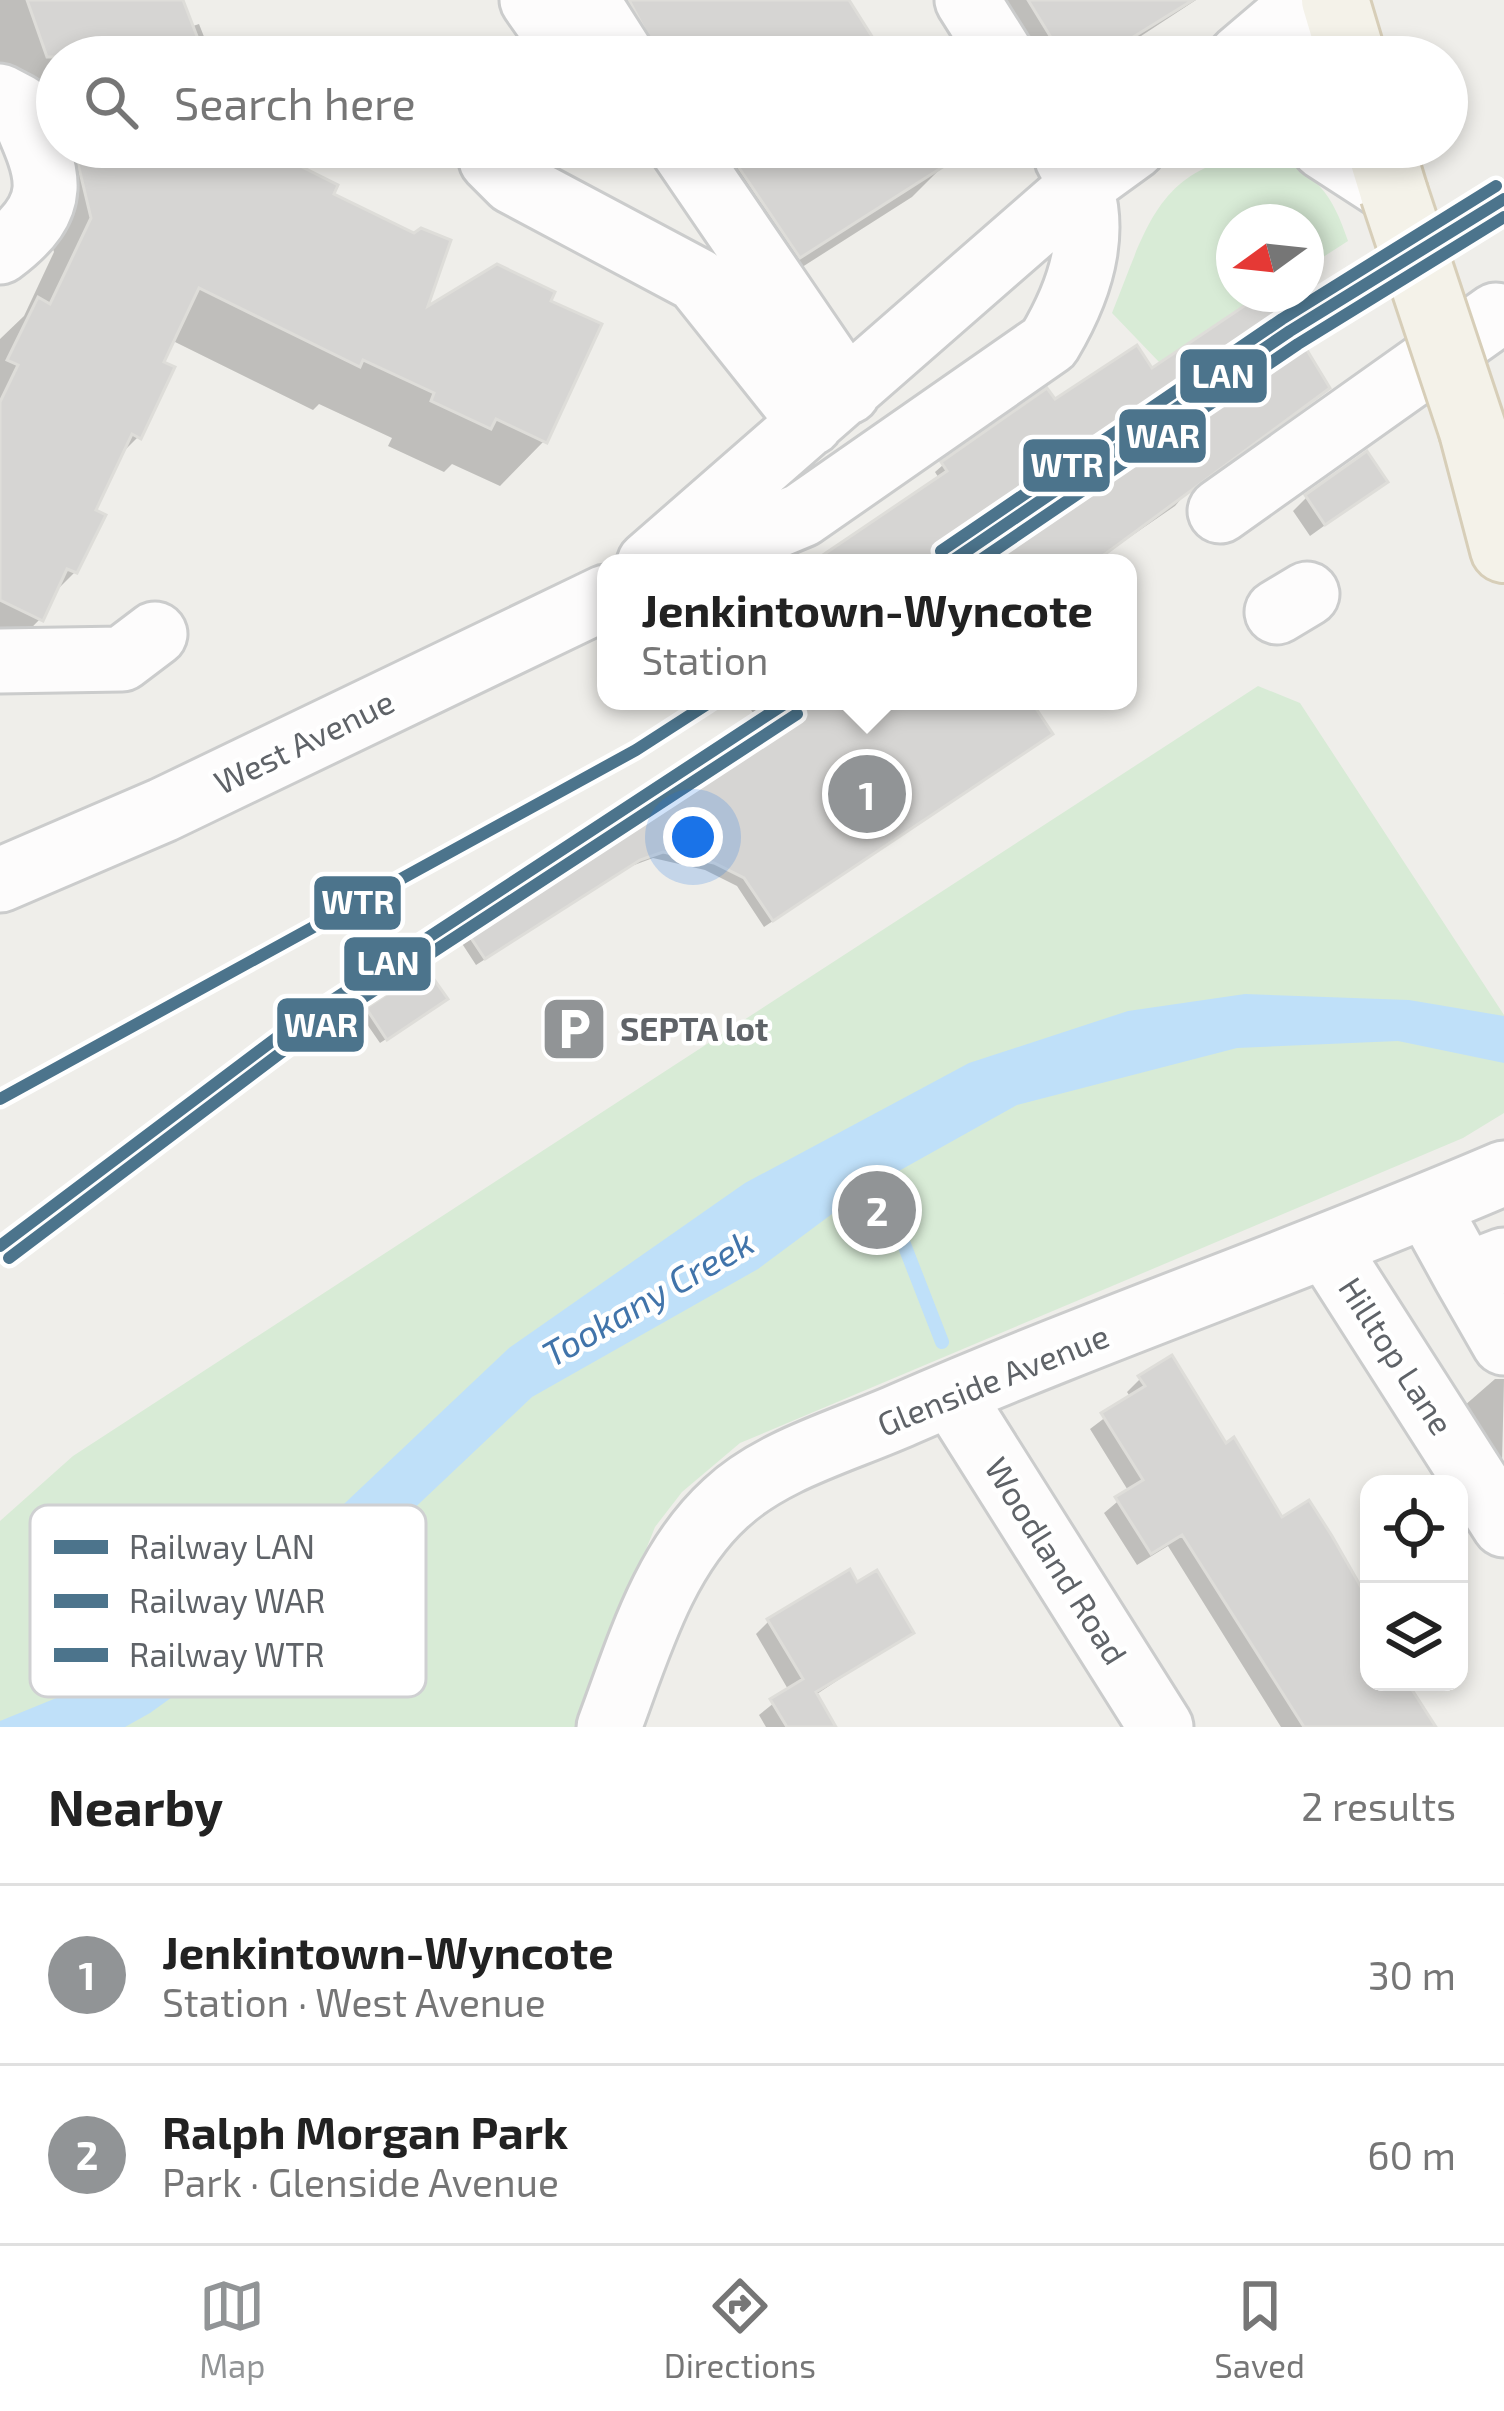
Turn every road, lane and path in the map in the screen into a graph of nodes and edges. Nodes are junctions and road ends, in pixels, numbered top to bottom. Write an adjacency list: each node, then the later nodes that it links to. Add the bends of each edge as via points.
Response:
1 (967, 0): 4 (street)
2 (1307, 0): 5 (street)
3 (1335, 0): 6 (main road)
4 (990, 36)
5 (1265, 36)
6 (1346, 36)
7 (0, 96): 8 (street, via 19,106)
8 (36, 155)
9 (41, 168): 17 (street, via 48,189 40,213)
10 (498, 168): 19 (street, via 697,280)
11 (650, 168): 16 (street)
12 (695, 168): 16 (street)
13 (1068, 168): 19 (street)
14 (1072, 168): 23 (street, via 1088,254 1049,343 802,514)
15 (1387, 170): 21 (main road, bridge)
16 (729, 221): 19 (street)
17 (0, 252)
18 (1496, 315): 20 (street)
19 (829, 408): 22 (street)
20 (1220, 511)
21 (1504, 548)
22 (660, 554)
23 (707, 554)
24 (597, 601): 27 (street, West Avenue)
25 (155, 634): 26 (street, via 122,659)
26 (0, 661)
27 (0, 880)
28 (1504, 1173): 29 (street, Glenside Avenue)
29 (1427, 1206): 30 (street, Glenside Avenue); 31 (street)
30 (1327, 1249): 33 (street, Glenside Avenue); 34 (street, Hilltop Lane)
31 (1485, 1267): 32 (street)
32 (1504, 1343)
33 (951, 1394): 35 (street, Glenside Avenue, via 759,1478 725,1503 652,1611); 36 (street, Woodland Road)
34 (1504, 1525)
35 (609, 1727)
36 (1161, 1727)

